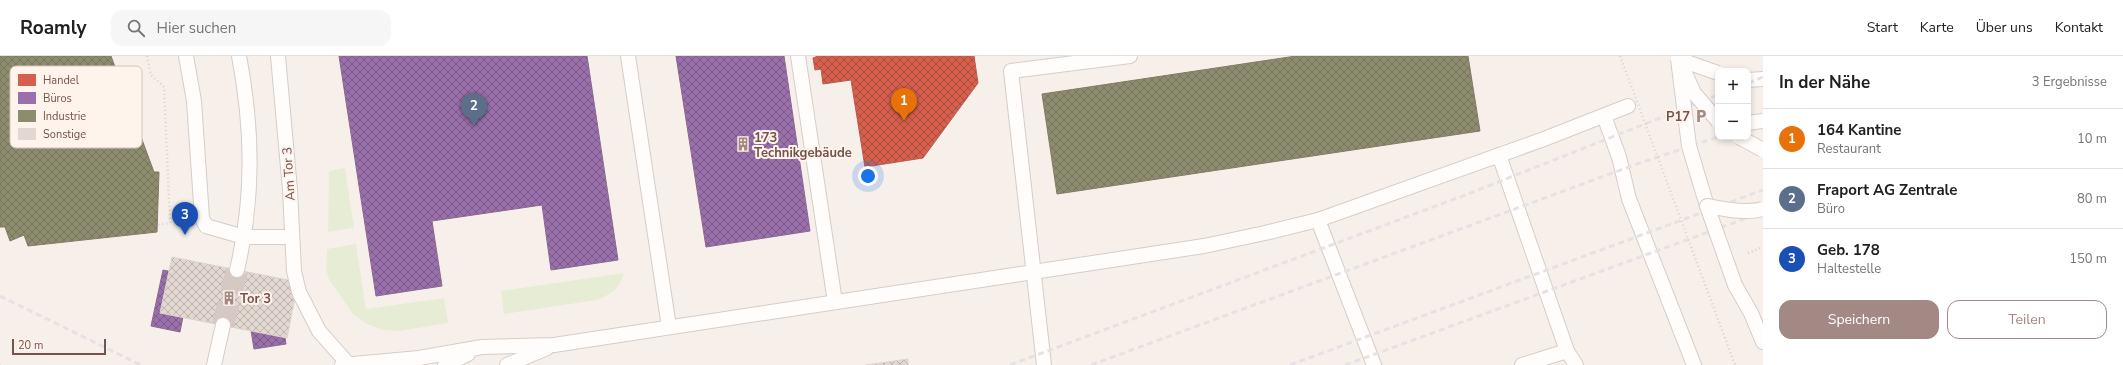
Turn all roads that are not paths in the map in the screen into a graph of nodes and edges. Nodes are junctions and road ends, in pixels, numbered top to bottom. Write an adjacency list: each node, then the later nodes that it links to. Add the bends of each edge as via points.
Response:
1 (186, 56): 23 (lane, via 194,101 202,218 206,226)
2 (239, 56): 23 (lane, via 246,99 250,168)
3 (278, 56): 24 (lane, Am Tor 3, via 290,190)
4 (628, 56): 29 (lane)
5 (798, 56): 27 (lane)
6 (1130, 56): 8 (lane)
7 (1678, 58): 9 (lane, bridge); 14 (lane, bridge, via 1694,93); 20 (lane, bridge, via 1688,146)
8 (1059, 61): 26 (lane, via 1011,71)
9 (1715, 72)
10 (1763, 79): 11 (lane)
11 (1751, 80)
12 (1628, 106): 13 (lane)
13 (1604, 116): 19 (lane); 43 (lane, via 1619,157 1629,199)
14 (1715, 118)
15 (1763, 121): 16 (lane, bridge)
16 (1751, 123)
17 (1745, 140): 18 (lane, bridge)
18 (1763, 150)
19 (1499, 155): 22 (lane); 33 (lane)
20 (1707, 206): 21 (lane, bridge, via 1732,210); 30 (lane, bridge, via 1735,284)
21 (1763, 209)
22 (1318, 220): 26 (lane, via 1204,246); 40 (lane)
23 (244, 237): 24 (lane); 25 (lane)
24 (291, 237): 36 (lane, Am Tor 3, via 294,272 299,292 319,331)
25 (236, 270)
26 (1034, 272): 27 (lane); 39 (lane)
27 (835, 302): 29 (lane)
28 (223, 325): 35 (lane)
29 (669, 328): 31 (lane)
30 (1763, 342)
31 (554, 345): 32 (lane); 34 (lane)
32 (482, 347): 36 (lane, via 419,358); 37 (lane)
33 (1567, 350): 41 (lane); 42 (lane)
34 (528, 361): 38 (lane)
35 (214, 365)
36 (347, 365)
37 (445, 365)
38 (507, 365)
39 (1044, 365)
40 (1374, 365)
41 (1522, 365)
42 (1576, 365)
43 (1694, 365)

